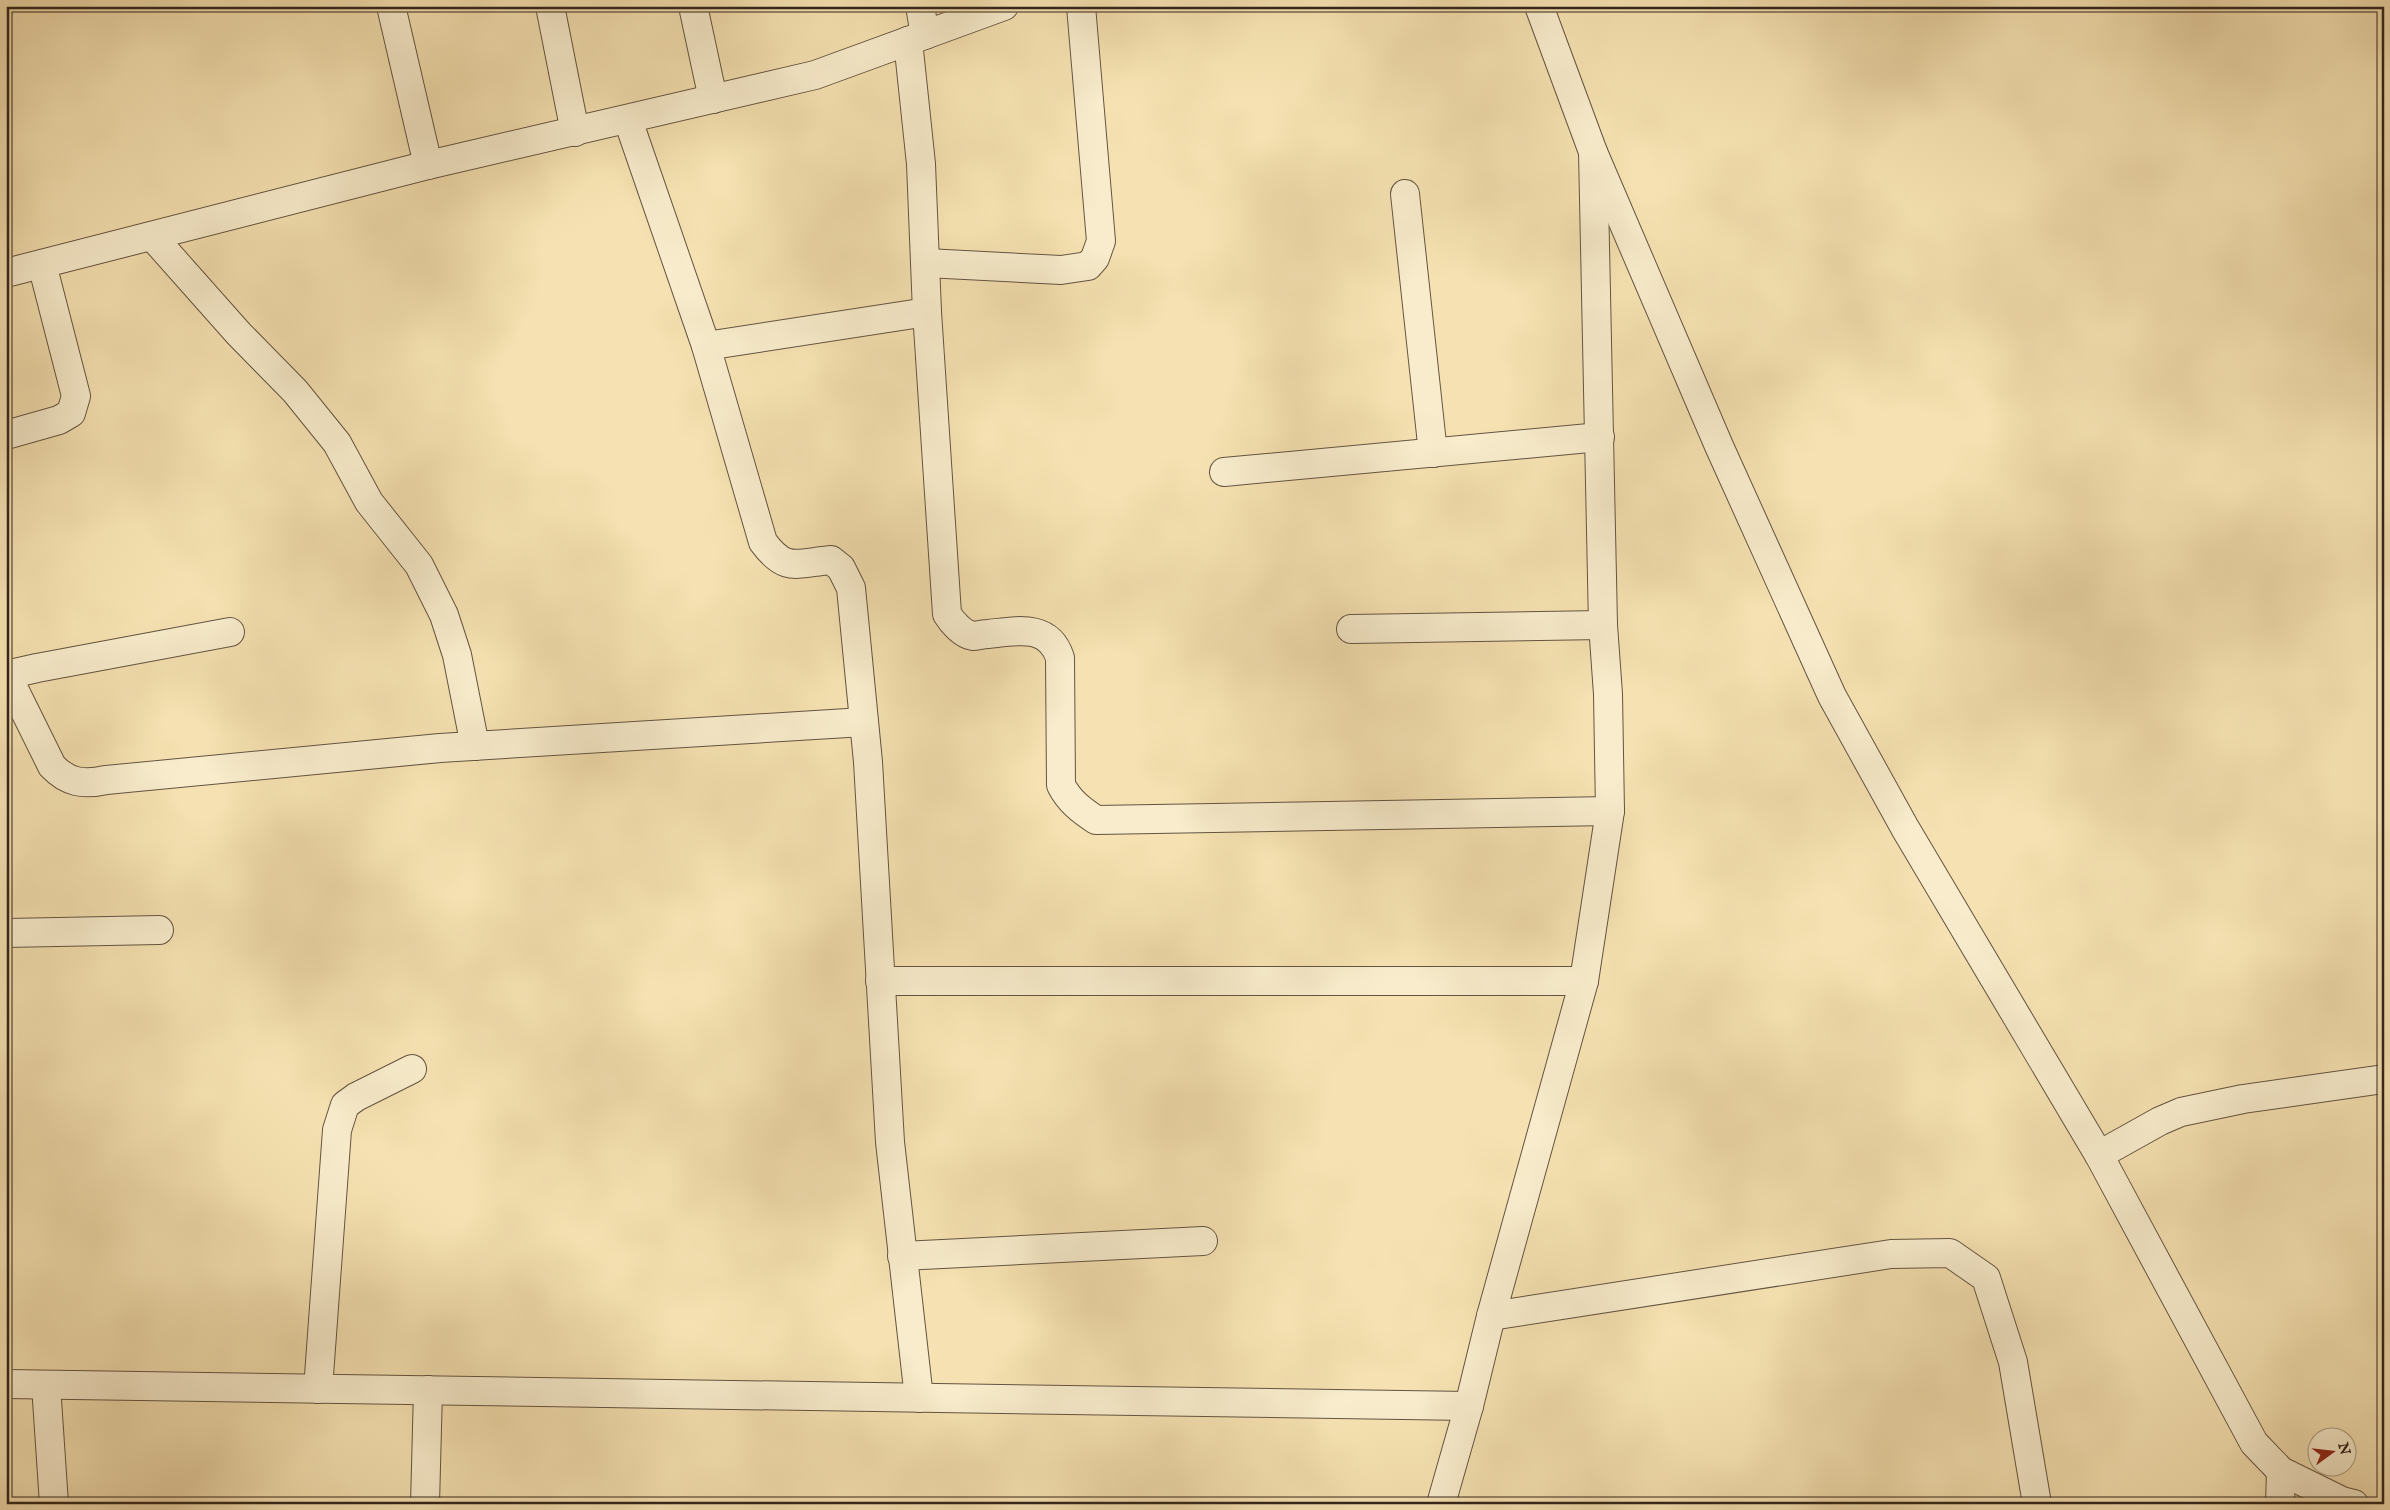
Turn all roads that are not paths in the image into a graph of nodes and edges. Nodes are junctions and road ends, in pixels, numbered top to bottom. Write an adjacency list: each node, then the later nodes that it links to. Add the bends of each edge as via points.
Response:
1 (391, 6): 13 (street)
2 (550, 6): 11 (street)
3 (693, 6): 9 (street)
4 (920, 6): 8 (street)
5 (1004, 6): 8 (street)
6 (1081, 6): 16 (street, via 1101,241 1095,258 1088,266 1061,270)
7 (1540, 6): 12 (street)
8 (916, 38): 9 (street, via 815,75); 16 (street)
9 (713, 99): 10 (street)
10 (628, 120): 11 (street); 20 (street)
11 (575, 132): 13 (street)
12 (1593, 152): 22 (street); 38 (street, via 1719,446 1832,696 1905,828)
13 (428, 165): 15 (street)
14 (1405, 194): 23 (street)
15 (152, 236): 17 (street); 30 (street, via 239,334 295,391 337,443 369,502 419,565 444,615 457,655)
16 (926, 263): 19 (street)
17 (42, 264): 18 (street); 21 (street, via 76,396 70,413 59,420)
18 (6, 273)
19 (927, 312): 20 (street); 31 (street, via 947,614 953,624 972,636 1028,630 1046,637 1057,648 1060,658 1061,785 1068,798 1081,810 1096,820)
20 (706, 346): 29 (street, via 763,542 773,556 785,564 831,560 840,568 851,588)
21 (6, 435)
22 (1600, 437): 23 (street); 25 (street)
23 (1433, 453): 24 (street)
24 (1224, 472)
25 (1604, 625): 26 (street); 31 (street)
26 (1351, 630)
27 (230, 632): 28 (street)
28 (7, 675): 30 (street, via 52,766 61,776 88,784)
29 (864, 722): 30 (street); 34 (street)
30 (475, 746)
31 (1610, 811): 35 (street)
32 (159, 930): 33 (street)
33 (6, 933)
34 (880, 981): 35 (street); 40 (street, via 890,1142)
35 (1584, 981): 41 (street)
36 (412, 1069): 44 (street, via 344,1105 337,1130)
37 (2384, 1079): 38 (street, via 2243,1099 2181,1112)
38 (2099, 1155): 48 (street, via 2254,1442)
39 (1203, 1241): 40 (street)
40 (902, 1256): 46 (street)
41 (1491, 1316): 47 (street); 49 (street, via 1891,1254 1950,1253 1986,1278 2013,1362)
42 (6, 1384): 43 (street)
43 (46, 1385): 44 (street); 50 (street)
44 (318, 1389): 45 (street)
45 (428, 1390): 46 (street); 51 (street)
46 (918, 1398): 47 (street)
47 (1469, 1406): 52 (street)
48 (2282, 1471): 53 (street); 54 (street)
49 (2034, 1503)
50 (54, 1504)
51 (425, 1504)
52 (1441, 1504)
53 (2280, 1504)
54 (2354, 1504)

